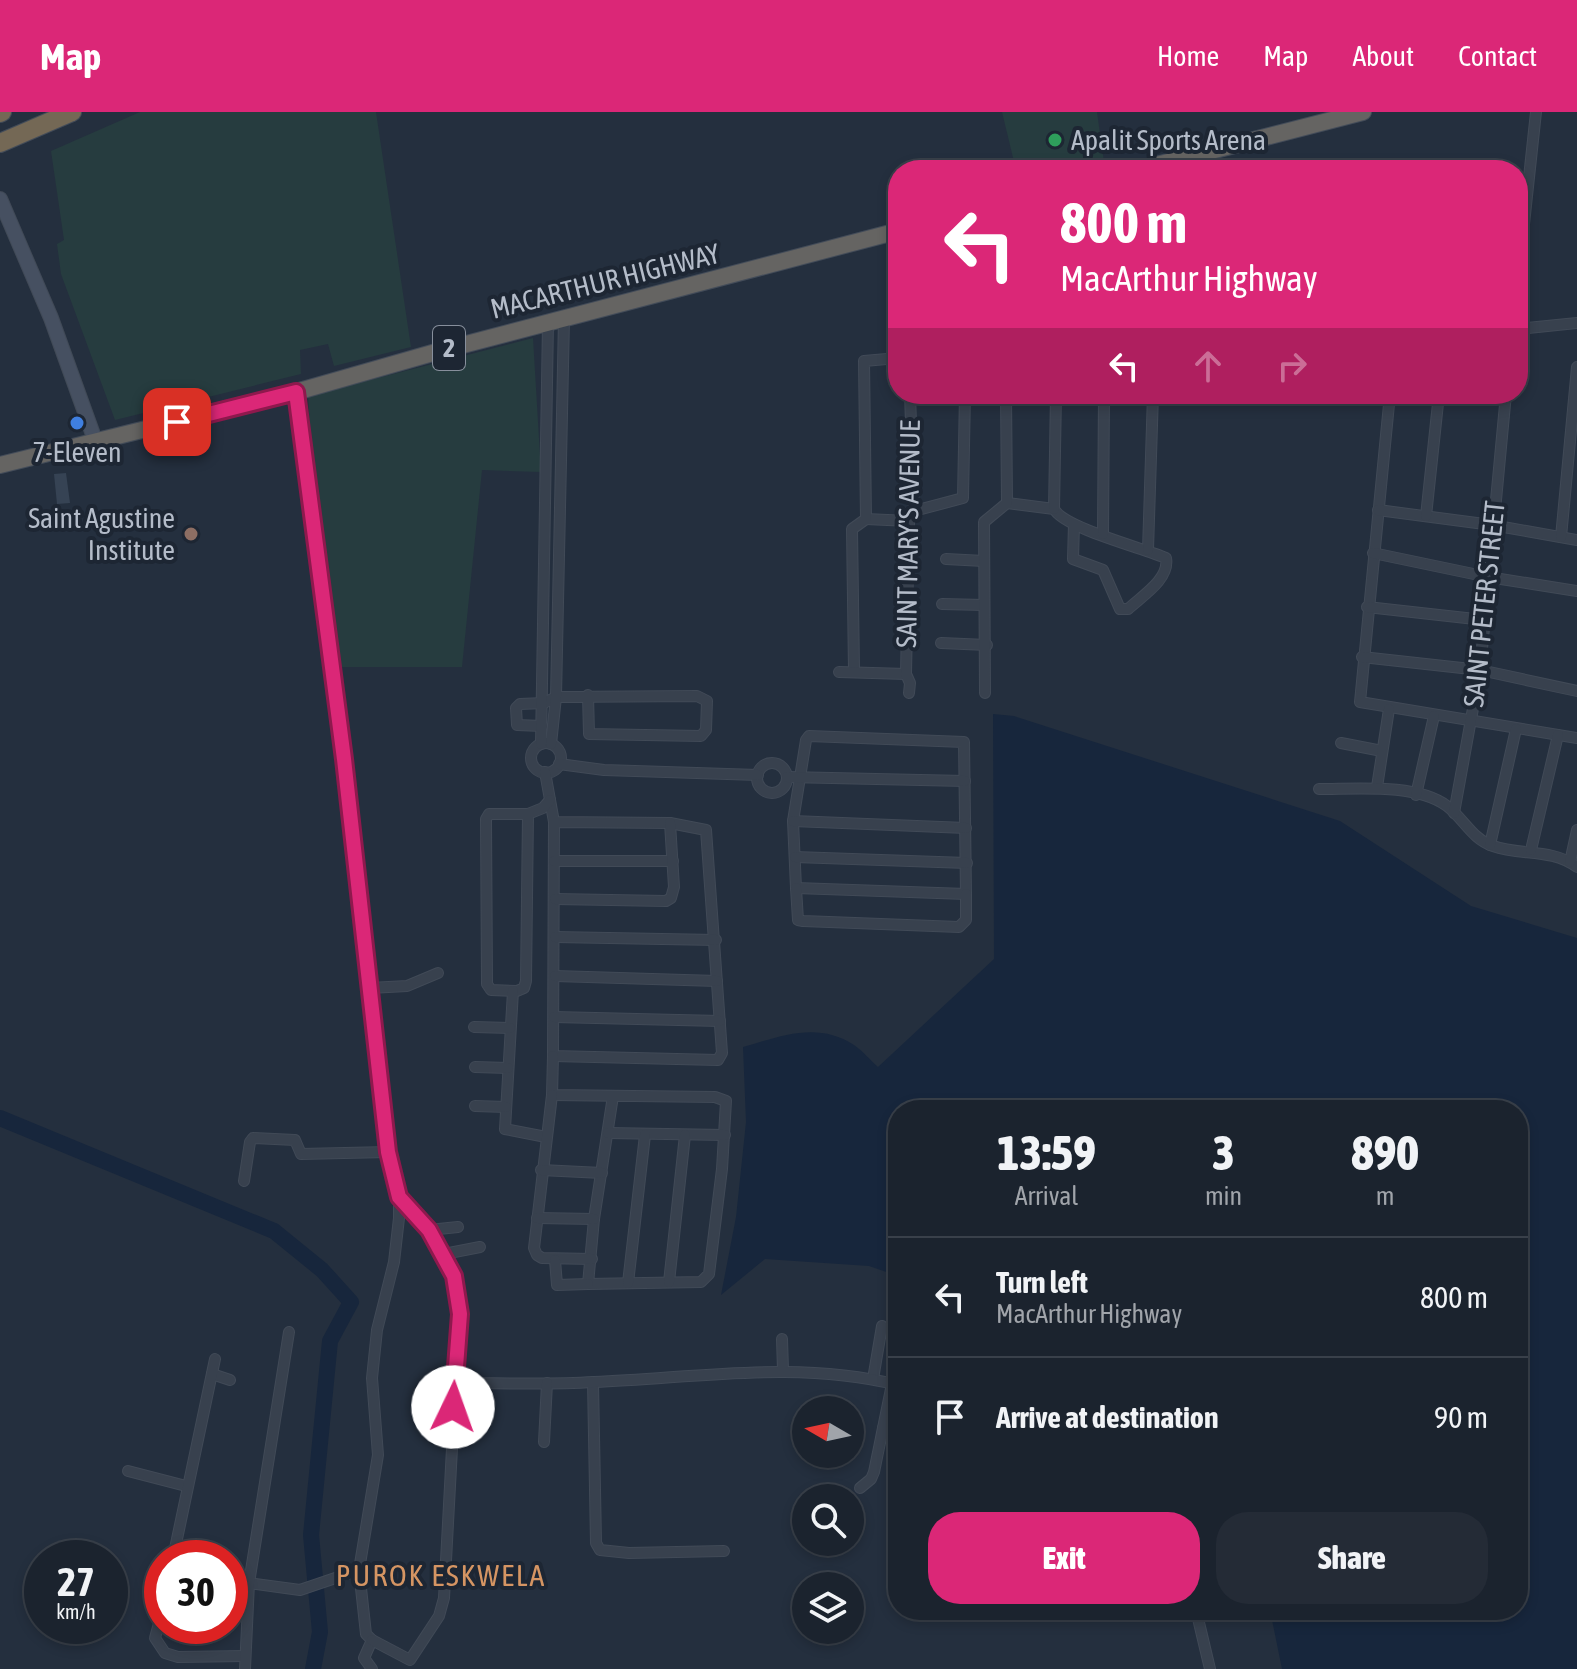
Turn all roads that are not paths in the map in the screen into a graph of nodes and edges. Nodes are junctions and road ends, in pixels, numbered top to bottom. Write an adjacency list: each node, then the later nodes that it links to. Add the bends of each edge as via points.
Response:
1 (72, 112): 4 (highway)
2 (1363, 112): 5 (highway)
3 (1536, 112): 6 (street)
4 (0, 143)
5 (1176, 160)
6 (1528, 179)
7 (0, 199): 28 (main road, via 61,342)
8 (888, 234): 9 (highway, MACARTHUR HIGHWAY / 2)
9 (556, 321): 12 (street); 13 (street); 16 (highway, MACARTHUR HIGHWAY / 2)
10 (1577, 323): 11 (street)
11 (1528, 328)
12 (564, 348): 13 (street); 17 (street)
13 (548, 349): 18 (street)
14 (888, 359): 36 (street, via 864,361)
15 (1577, 367): 41 (street)
16 (296, 392): 28 (highway, MACARTHUR HIGHWAY / 2); 108 (street)
17 (563, 398): 18 (street); 37 (street)
18 (547, 399): 35 (street)
19 (910, 404): 33 (street, SAINT MARY'S AVENUE)
20 (965, 404): 33 (street, via 963,498)
21 (1006, 404): 30 (street)
22 (1056, 404): 31 (street)
23 (1104, 404): 40 (street)
24 (1153, 404): 43 (street)
25 (1389, 404): 32 (street)
26 (1438, 404): 34 (street)
27 (1505, 404): 39 (street, SAINT PETER STREET)
28 (95, 440): 29 (highway, MACARTHUR HIGHWAY / 2)
29 (0, 465)
30 (1007, 503): 31 (street); 46 (street, via 984,522)
31 (1054, 509): 38 (street)
32 (1378, 510): 34 (street); 44 (street)
33 (912, 516): 36 (street); 59 (street, SAINT MARY'S AVENUE)
34 (1426, 516): 39 (street)
35 (546, 519): 37 (street); 65 (street)
36 (866, 519): 57 (street, via 852,529)
37 (560, 520): 64 (street)
38 (1074, 524): 40 (street); 43 (street, via 1073,559 1103,570 1120,609 1128,609 1153,587 1167,567 1166,558)
39 (1492, 525): 41 (street); 47 (street, SAINT PETER STREET)
40 (1103, 534): 43 (street)
41 (1561, 537): 42 (street)
42 (1577, 540)
43 (1148, 550)
44 (1373, 553): 47 (street); 51 (street)
45 (946, 559): 46 (street)
46 (984, 561): 50 (street)
47 (1488, 577): 48 (street); 52 (street, SAINT PETER STREET)
48 (1577, 591)
49 (942, 604): 50 (street)
50 (984, 605): 54 (street)
51 (1367, 607): 52 (street); 55 (street)
52 (1484, 620): 56 (street, SAINT PETER STREET)
53 (941, 643): 54 (street)
54 (987, 645): 62 (street)
55 (1362, 657): 56 (street); 66 (street, via 1360,700)
56 (1480, 670): 60 (street); 68 (street, SAINT PETER STREET)
57 (854, 671): 58 (street); 59 (street)
58 (839, 672)
59 (906, 674): 61 (street, SAINT MARY'S AVENUE)
60 (1577, 691)
61 (909, 693)
62 (985, 693)
63 (588, 695): 63 (street, via 702,696 707,701 706,730 701,736 589,734); 64 (street)
64 (556, 697): 65 (street); 74 (street)
65 (544, 703): 69 (street); 69 (street, via 520,704 514,719 517,725)
66 (1389, 709): 67 (street); 75 (street)
67 (1434, 716): 68 (street); 84 (street)
68 (1473, 722): 70 (street); 86 (street, SAINT PETER STREET)
69 (542, 726): 74 (street)
70 (1516, 729): 71 (street); 93 (street)
71 (1558, 735): 72 (street); 94 (street)
72 (1577, 738)
73 (1341, 743): 75 (street)
74 (546, 744): 76 (street, via 559,752); 77 (street, via 531,756 536,769)
75 (1382, 751): 82 (street)
76 (559, 764): 77 (street); 78 (street)
77 (545, 772): 85 (street)
78 (758, 775): 79 (street, via 766,764 776,763); 79 (street, via 762,789 771,793 780,790)
79 (787, 777): 80 (street)
80 (801, 779): 81 (street); 81 (street, via 806,740 813,735 961,741 966,746); 88 (street)
81 (965, 781): 91 (street)
82 (1377, 787): 83 (street); 84 (street)
83 (1319, 789)
84 (1416, 795): 86 (street)
85 (550, 800): 87 (street); 89 (street)
86 (1454, 813): 93 (street, via 1473,836)
87 (528, 814): 109 (street, via 526,981 524,988); 109 (street, via 489,814 486,819 487,984 491,990)
88 (793, 821): 91 (street); 95 (street)
89 (554, 822): 90 (street); 96 (street)
90 (670, 823): 97 (street); 104 (street, via 706,830)
91 (966, 828): 98 (street)
92 (1577, 830): 99 (street)
93 (1490, 845): 94 (street)
94 (1531, 850): 99 (street)
95 (795, 857): 98 (street); 100 (street)
96 (554, 861): 97 (street); 102 (street)
97 (673, 861): 102 (street, via 674,887 666,901)
98 (967, 863): 101 (street)
99 (1574, 864)
100 (796, 888): 101 (street); 101 (street, via 798,920 959,927 966,920)
101 (966, 894)
102 (555, 899): 103 (street)
103 (555, 937): 104 (street); 106 (street)
104 (716, 940): 107 (street)
105 (438, 973): 108 (street, via 407,986)
106 (555, 976): 107 (street); 110 (street)
107 (717, 981): 111 (street)
108 (370, 988): 126 (street)
109 (513, 991): 113 (street)
110 (554, 1017): 111 (street); 114 (street)
111 (720, 1021): 114 (street, via 718,1060)
112 (474, 1027): 113 (street)
113 (510, 1028): 116 (street)
114 (553, 1056): 117 (street)
115 (475, 1067): 116 (street)
116 (508, 1068): 120 (street)
117 (552, 1095): 118 (street); 125 (street)
118 (613, 1096): 121 (street); 124 (street, via 721,1098 726,1104)
119 (475, 1106): 120 (street)
120 (506, 1107): 125 (street, via 505,1129)
121 (608, 1133): 122 (street); 128 (street)
122 (645, 1135): 123 (street); 140 (street)
123 (685, 1135): 124 (street); 139 (street)
124 (725, 1135): 139 (street, via 709,1274 701,1282)
125 (546, 1137): 127 (street)
126 (388, 1152): 129 (street, via 301,1154 295,1140 253,1138); 130 (street)
127 (541, 1170): 128 (street); 131 (street)
128 (602, 1173): 132 (street)
129 (244, 1181)
130 (399, 1197): 134 (street); 163 (street, via 394,1262 373,1362 378,1455)
131 (537, 1218): 132 (street); 138 (street, via 534,1248 537,1255)
132 (594, 1219): 137 (street)
133 (458, 1227): 134 (street)
134 (429, 1230): 136 (street)
135 (480, 1247): 136 (street)
136 (444, 1254): 151 (street, via 460,1299)
137 (592, 1259): 138 (street); 141 (street)
138 (555, 1260): 141 (street, via 557,1285)
139 (669, 1282): 140 (street)
140 (628, 1283): 141 (street)
141 (588, 1284)
142 (882, 1326): 148 (street)
143 (289, 1332): 164 (street)
144 (782, 1339): 146 (street)
145 (215, 1359): 147 (street)
146 (783, 1370): 148 (street); 150 (street)
147 (212, 1374): 149 (street); 160 (street)
148 (873, 1379): 153 (street)
149 (230, 1380)
150 (593, 1382): 152 (street); 162 (street, via 600,1550)
151 (454, 1383): 152 (street); 169 (street, via 444,1598 439,1616)
152 (547, 1383): 157 (street)
153 (888, 1383)
154 (888, 1410): 155 (street)
155 (883, 1428): 156 (street); 159 (street, via 871,1479)
156 (888, 1429)
157 (544, 1442)
158 (128, 1471): 160 (street)
159 (864, 1485)
160 (186, 1486): 161 (street)
161 (176, 1540)
162 (724, 1551)
163 (359, 1570): 164 (street, via 292,1590); 166 (street, via 366,1634)
164 (249, 1583): 168 (street)
165 (1198, 1620): 172 (street)
166 (372, 1640): 169 (street); 171 (street, via 364,1658)
167 (159, 1644): 168 (street, via 165,1653 178,1657)
168 (245, 1656): 170 (street)
169 (407, 1665)
170 (245, 1669)
171 (372, 1669)
172 (1210, 1669)

